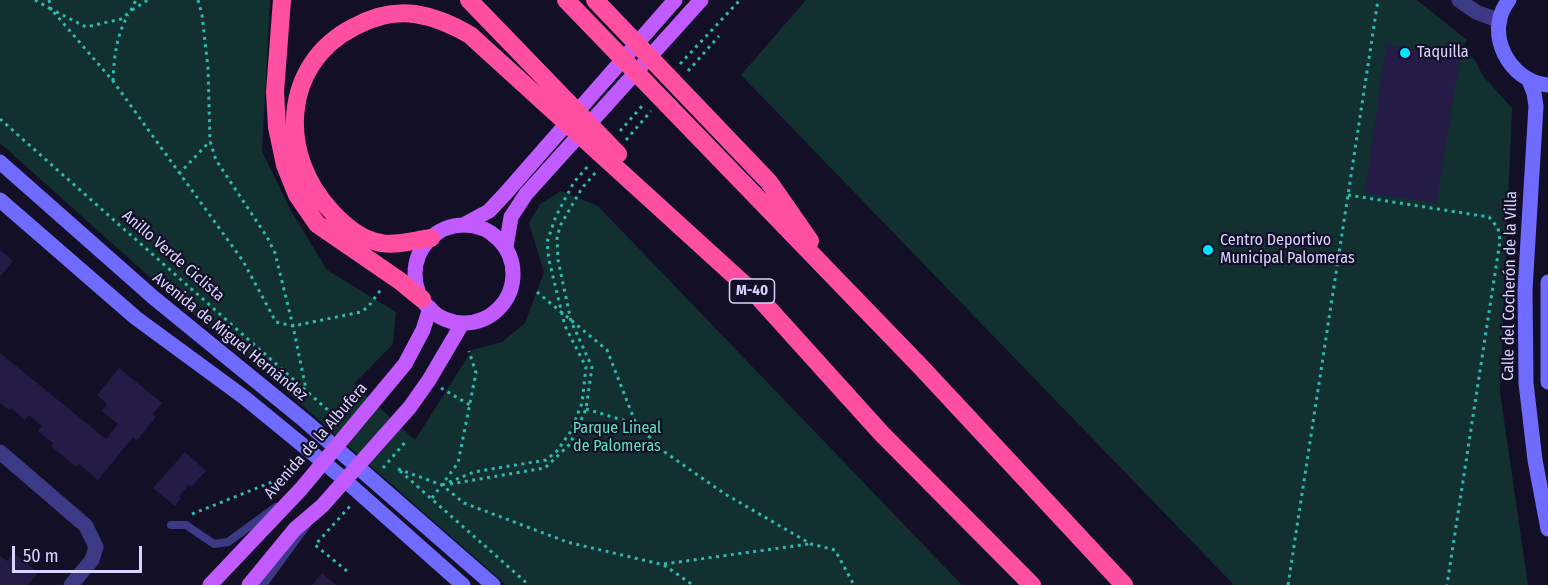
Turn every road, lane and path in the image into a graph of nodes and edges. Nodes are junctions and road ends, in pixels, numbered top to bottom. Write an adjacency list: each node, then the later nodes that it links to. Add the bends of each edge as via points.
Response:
1 (35, 0): 16 (path)
2 (49, 0): 16 (path)
3 (136, 0): 17 (path)
4 (148, 0): 17 (path)
5 (198, 0): 24 (path, via 208,68)
6 (282, 0): 39 (highway, via 275,92 277,127 285,165 297,195 317,224)
7 (469, 0): 38 (highway, M-40)
8 (566, 0): 36 (highway)
9 (595, 0): 36 (highway, via 769,182)
10 (675, 0): 31 (main road, via 489,211)
11 (701, 0): 33 (main road, via 526,194 511,217)
12 (740, 0): 19 (path)
13 (1378, 0): 29 (path)
14 (1459, 0): 18 (street)
15 (1509, 0): 18 (street)
16 (51, 9): 17 (path, via 86,27 121,19); 21 (path)
17 (130, 12): 21 (path, via 120,30)
18 (1500, 21): 20 (street, via 1499,39 1505,55 1515,70)
19 (710, 30)
20 (1529, 80): 22 (street); 61 (street, Calle del Cocherón de la Villa, via 1536,106 1525,291 1526,383)
21 (113, 81): 26 (path)
22 (1548, 85)
23 (0, 119): 47 (path, Anillo Verde Ciclista)
24 (210, 141): 26 (path); 43 (path, via 216,160 275,253)
25 (0, 162): 71 (street, Avenida de Miguel Hernández)
26 (179, 174): 43 (path, via 243,261 276,322)
27 (574, 182): 40 (path, via 547,242)
28 (582, 188): 41 (path, via 560,225 557,238)
29 (1348, 195): 77 (path); 78 (path, via 1490,217 1498,228 1500,241)
30 (0, 200): 70 (street, via 136,318 339,474)
31 (465, 224): 32 (main road); 33 (main road, via 489,231)
32 (430, 238): 38 (highway, via 380,243 346,224 324,203 301,165 294,132 295,106 304,78 323,49 342,33 388,14 414,14 448,23 470,35); 39 (main road, via 416,260 414,273 416,287)
33 (506, 246): 42 (main road, via 512,258 512,289 492,315)
34 (1548, 282): 45 (street)
35 (382, 286): 43 (path, via 361,312)
36 (842, 287): 76 (highway)
37 (537, 292): 40 (path)
38 (758, 297): 75 (highway, M-40, via 882,434)
39 (426, 303): 42 (main road, via 440,318); 56 (main road, Avenida de la Albufera, via 423,330 405,364)
40 (562, 314): 41 (path); 55 (path, via 586,367 582,403 571,431 557,451 546,460 474,472)
41 (572, 321): 50 (path, via 592,367); 52 (path, via 607,350)
42 (462, 324): 58 (main road, via 410,407)
43 (293, 326): 47 (path)
44 (469, 351): 49 (path, via 476,373)
45 (1547, 364): 46 (street)
46 (1548, 382)
47 (306, 391): 51 (path, Anillo Verde Ciclista)
48 (445, 392): 49 (path)
49 (470, 405): 55 (path, via 458,463)
50 (586, 409): 52 (path); 55 (path, via 570,444 545,468)
51 (330, 411)
52 (636, 424): 63 (path, via 666,453 725,494)
53 (0, 452): 66 (street, via 86,526 96,547 92,560)
54 (289, 472): 59 (path)
55 (442, 485): 57 (path); 57 (path, via 398,469); 64 (path, via 464,503 567,542)
56 (300, 489): 60 (lane, via 228,542 214,544 186,525); 67 (main road, Avenida de la Albufera)
57 (432, 498): 72 (path)
58 (322, 506): 68 (main road, via 295,529); 69 (lane)
59 (188, 515)
60 (171, 525)
61 (1548, 529)
62 (328, 531): 65 (path, via 315,545)
63 (811, 544): 64 (path); 74 (path, via 835,550)
64 (664, 565): 73 (path)
65 (347, 571)
66 (71, 585)
67 (210, 585)
68 (249, 585)
69 (262, 585)
70 (463, 585)
71 (493, 585)
72 (529, 585)
73 (693, 585)
74 (854, 585)
75 (1032, 585)
76 (1124, 585)
77 (1288, 585)
78 (1447, 585)

